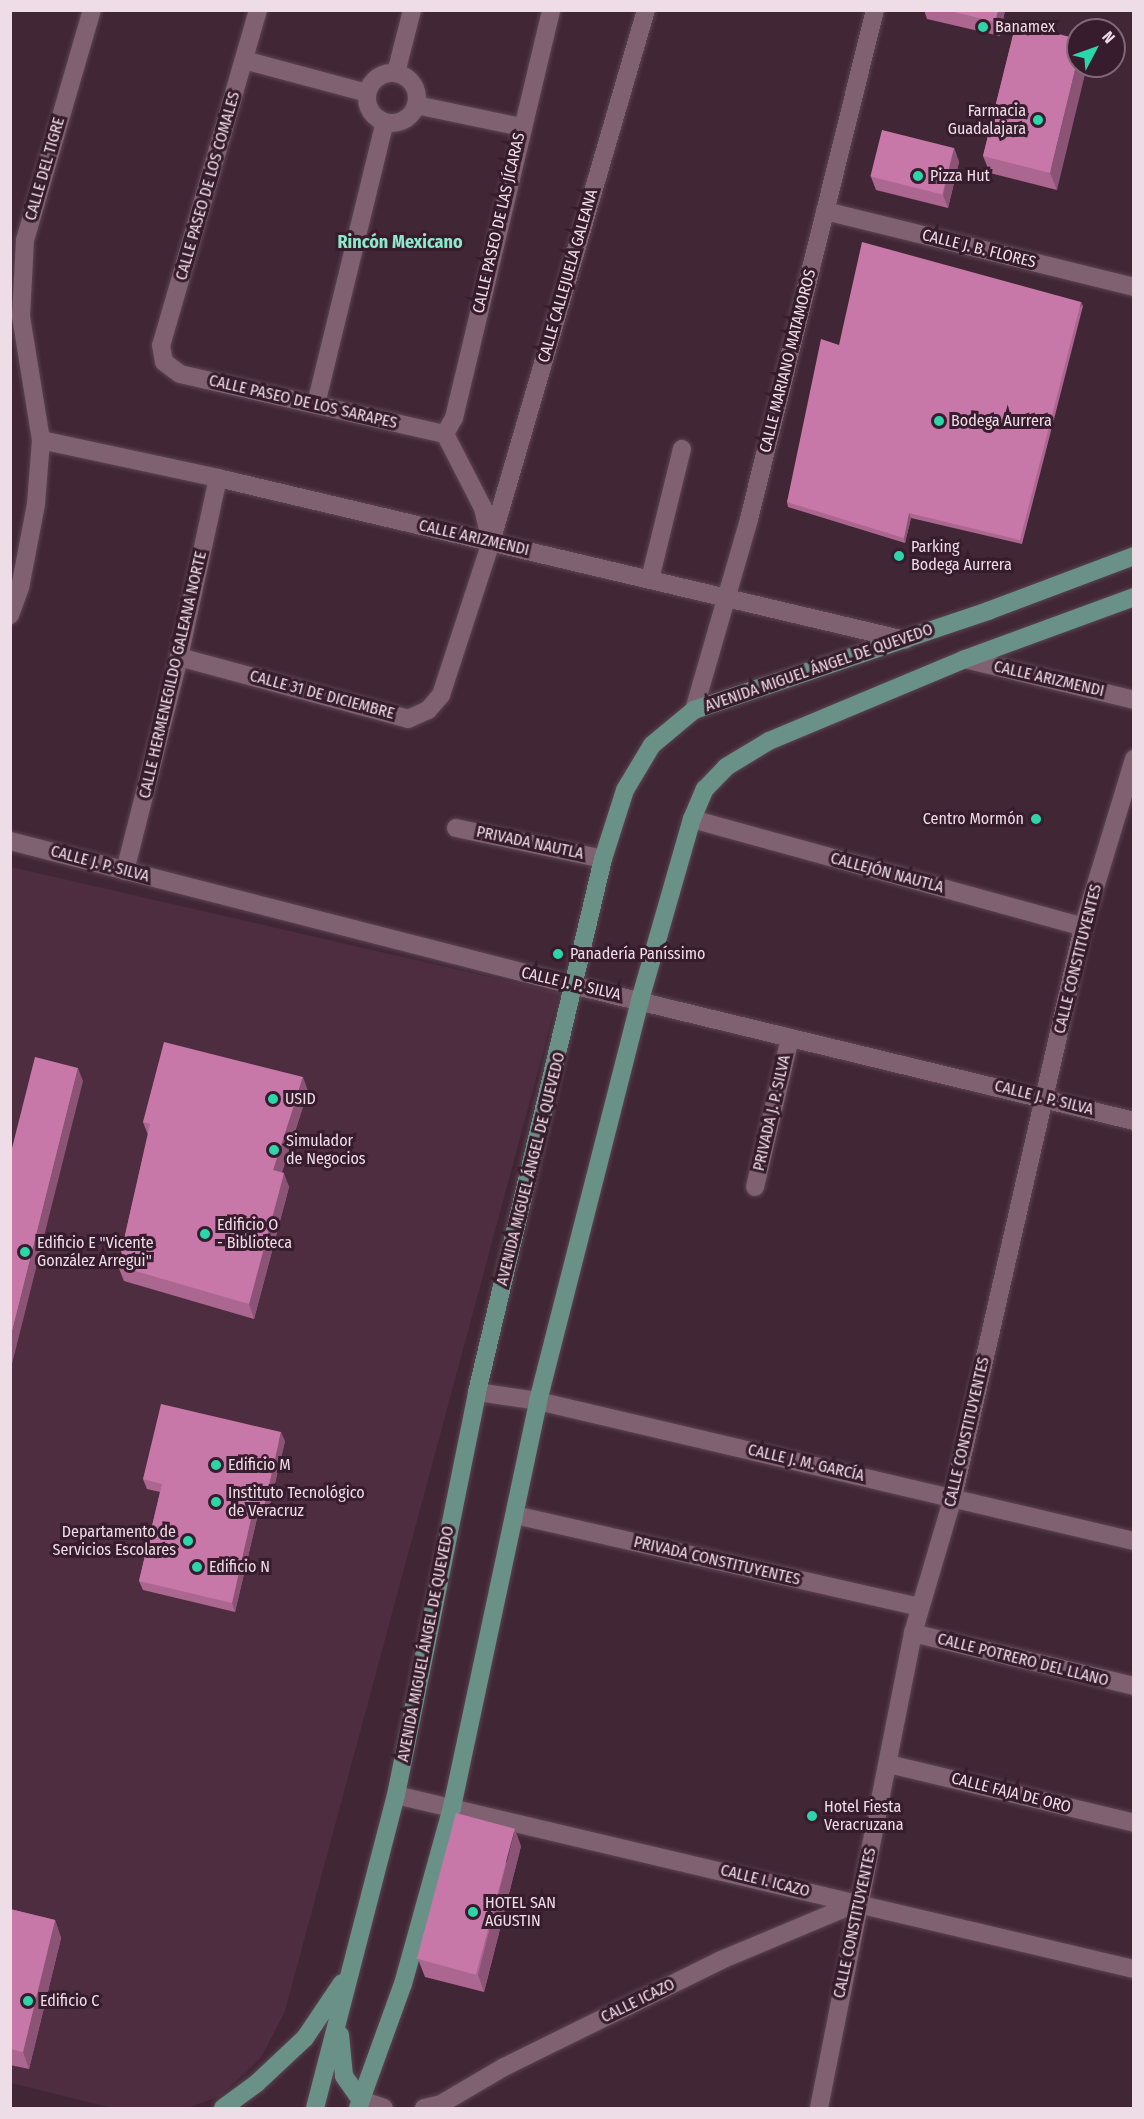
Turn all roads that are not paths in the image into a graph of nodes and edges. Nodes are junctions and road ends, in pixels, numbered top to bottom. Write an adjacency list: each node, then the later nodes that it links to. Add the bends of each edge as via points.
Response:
1 (92, 10): 15 (street, CALLE DEL TIGRE)
2 (258, 10): 7 (street, CALLE PASEO DE LOS COMALES)
3 (411, 10): 8 (street)
4 (551, 10): 12 (street, CALLE PASEO DE LAS JÍCARAS)
5 (646, 10): 23 (street, CALLE CALLEJUELA GALEANA)
6 (875, 10): 13 (street, CALLE MARIANO MATAMOROS)
7 (244, 60): 9 (street); 17 (street, CALLE PASEO DE LOS COMALES, via 161,345)
8 (396, 73): 9 (street, via 375,79); 10 (street, via 415,88)
9 (367, 93): 11 (street, via 369,108)
10 (416, 105): 11 (street, via 407,117); 12 (street)
11 (385, 122): 18 (street)
12 (521, 127): 19 (street, CALLE PASEO DE LAS JÍCARAS, via 454,418)
13 (825, 212): 16 (street, CALLE J. B. FLORES); 26 (street, CALLE MARIANO MATAMOROS, via 749,519)
14 (10, 226): 15 (street)
15 (24, 240): 20 (street, CALLE DEL TIGRE, via 21,316)
16 (1134, 287)
17 (164, 362): 18 (street, CALLE PASEO DE LOS SARAPES, via 180,374)
18 (316, 404): 19 (street, CALLE PASEO DE LOS SARAPES)
19 (445, 434): 23 (street, via 483,508)
20 (40, 440): 22 (street, CALLE ARIZMENDI); 28 (street, CALLE DEL TIGRE, via 36,504 20,588)
21 (682, 448): 25 (street)
22 (218, 478): 23 (street, CALLE ARIZMENDI); 30 (street, CALLE HERMENEGILDO GALEANA NORTE)
23 (491, 542): 25 (street, CALLE ARIZMENDI); 30 (street, CALLE 31 DE DICIEMBRE, via 441,695 428,710 408,718)
24 (1134, 556): 29 (main road, AVENIDA MIGUEL ÁNGEL DE QUEVEDO)
25 (650, 579): 26 (street, CALLE ARIZMENDI)
26 (724, 596): 29 (street, CALLE ARIZMENDI); 33 (street, CALLE MARIANO MATAMOROS)
27 (1134, 597): 31 (main road)
28 (10, 615)
29 (905, 640): 33 (main road, AVENIDA MIGUEL ÁNGEL DE QUEVEDO)
30 (179, 657): 39 (street, CALLE HERMENEGILDO GALEANA NORTE)
31 (965, 659): 32 (street, CALLE ARIZMENDI); 35 (main road, via 770,741 726,767 705,789)
32 (1134, 700)
33 (694, 710): 38 (main road, AVENIDA MIGUEL ÁNGEL DE QUEVEDO, via 652,745 625,790)
34 (1134, 759): 40 (street, CALLE CONSTITUYENTES)
35 (692, 819): 40 (street, CALLEJÓN NAUTLA); 42 (main road)
36 (456, 828): 38 (street, PRIVADA NAUTLA)
37 (10, 841): 39 (street, CALLE J. P. SILVA)
38 (603, 859): 41 (main road, AVENIDA MIGUEL ÁNGEL DE QUEVEDO)
39 (125, 871): 41 (street, CALLE J. P. SILVA)
40 (1083, 927): 44 (street, CALLE CONSTITUYENTES)
41 (576, 986): 42 (street, CALLE J. P. SILVA); 47 (main road, AVENIDA MIGUEL ÁNGEL DE QUEVEDO)
42 (640, 1000): 43 (street, CALLE J. P. SILVA); 48 (main road)
43 (789, 1038): 44 (street, CALLE J. P. SILVA); 46 (street, PRIVADA J. P. SILVA)
44 (1045, 1097): 45 (street, CALLE J. P. SILVA); 49 (street, CALLE CONSTITUYENTES)
45 (1134, 1121)
46 (754, 1187)
47 (477, 1392): 48 (street, CALLE J. M. GARCÍA); 56 (main road, AVENIDA MIGUEL ÁNGEL DE QUEVEDO)
48 (538, 1401): 49 (street, CALLE J. M. GARCÍA); 50 (main road)
49 (953, 1497): 51 (street, CALLE J. M. GARCÍA); 52 (street, CALLE CONSTITUYENTES)
50 (515, 1515): 52 (street, PRIVADA CONSTITUYENTES); 57 (main road)
51 (1134, 1541)
52 (919, 1607): 53 (street, CALLE CONSTITUYENTES)
53 (913, 1633): 54 (street, CALLE POTRERO DEL LLANO); 55 (street, CALLE CONSTITUYENTES)
54 (1134, 1686)
55 (890, 1764): 58 (street, CALLE FAJA DE ORO); 59 (street, CALLE CONSTITUYENTES)
56 (396, 1795): 57 (street, CALLE I. ICAZO); 61 (main road, AVENIDA MIGUEL ÁNGEL DE QUEVEDO)
57 (452, 1807): 59 (street, CALLE I. ICAZO); 63 (main road, via 403,1984)
58 (1134, 1823)
59 (857, 1904): 60 (street, CALLE I. ICAZO); 67 (street, CALLE ICAZO, via 721,1960 504,2067 441,2104); 68 (street, CALLE CONSTITUYENTES)
60 (1134, 1969)
61 (350, 1972): 62 (main road, AVENIDA MIGUEL ÁNGEL DE QUEVEDO); 64 (main road, via 305,2038)
62 (339, 2015): 63 (main road, via 344,2076); 65 (main road, AVENIDA MIGUEL ÁNGEL DE QUEVEDO)
63 (360, 2104): 66 (street)
64 (223, 2109)
65 (315, 2109)
66 (384, 2109)
67 (424, 2109)
68 (819, 2109)

